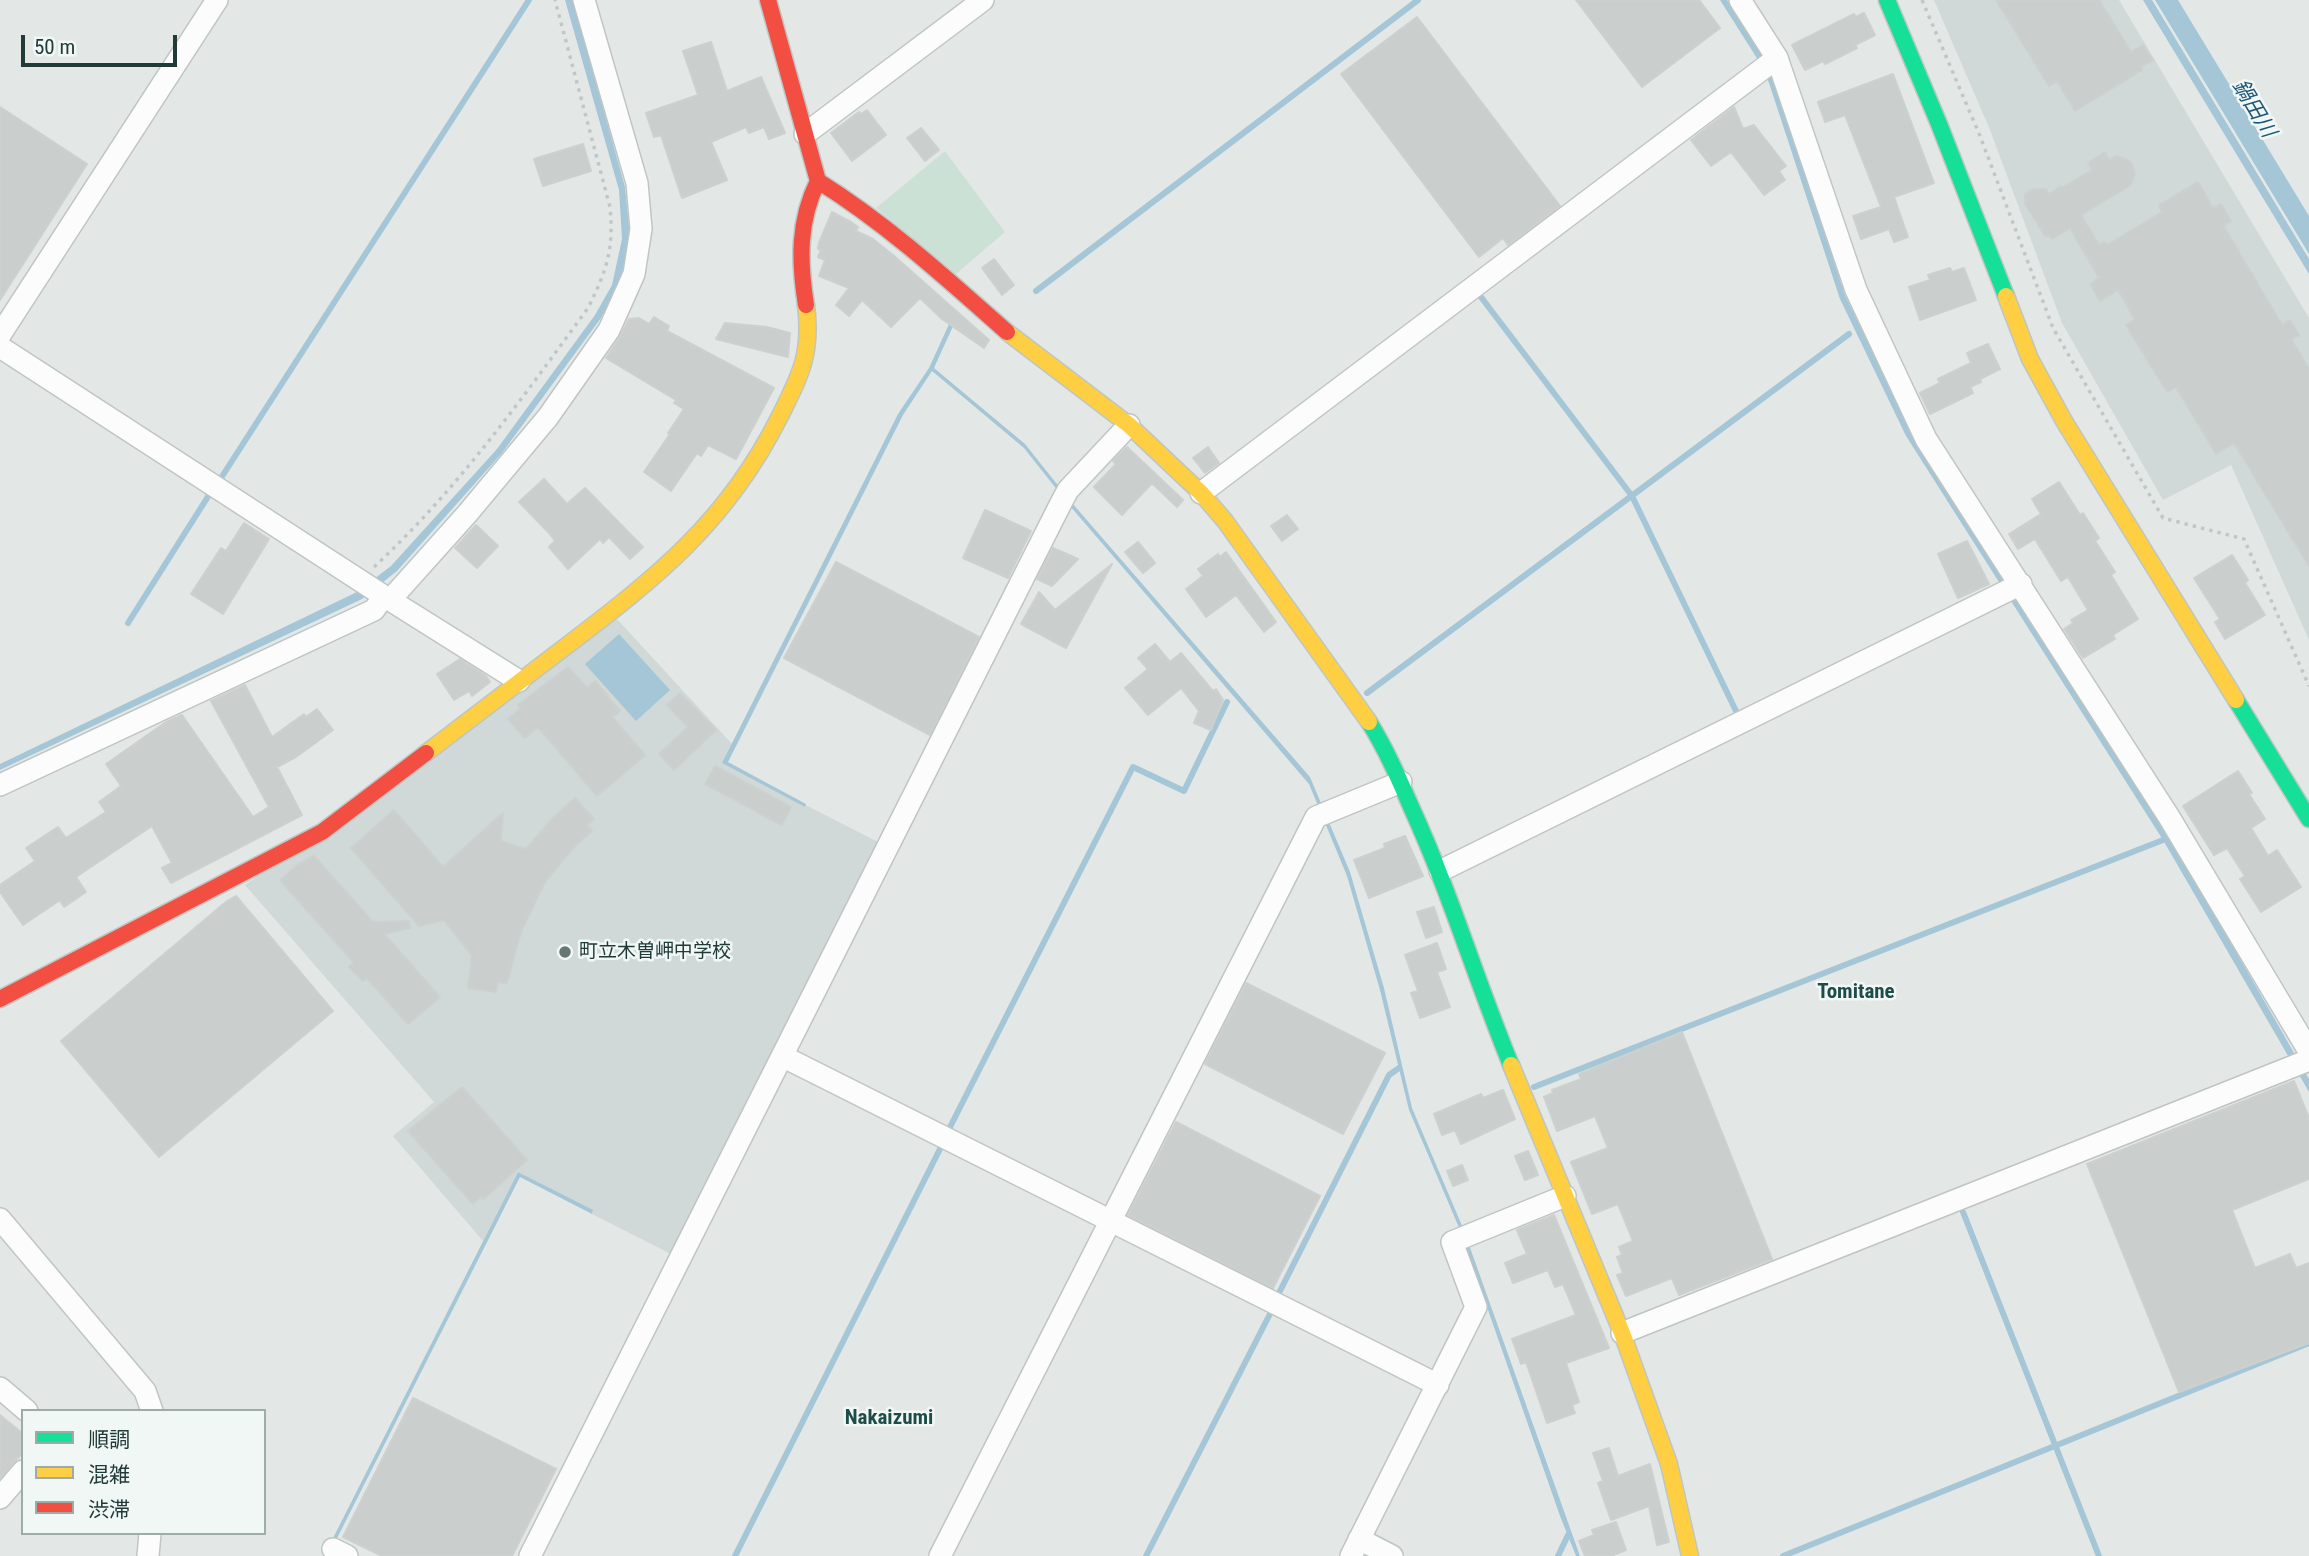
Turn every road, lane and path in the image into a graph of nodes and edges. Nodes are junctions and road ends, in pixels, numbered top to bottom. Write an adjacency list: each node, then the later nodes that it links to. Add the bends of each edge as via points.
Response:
1 (218, 0): 12 (street)
2 (555, 0): 17 (path, via 605,180 612,235 608,258 588,308 492,440 402,541)
3 (584, 0): 17 (street, via 637,183 641,229 634,274 609,330 548,417 491,487)
4 (768, 0): 10 (street)
5 (983, 0): 10 (street)
6 (1740, 0): 9 (street)
7 (1887, 0): 22 (street, via 2030,359)
8 (1922, 0): 19 (path, via 2053,328 2074,368 2163,518 2244,539)
9 (1769, 64): 15 (street); 16 (street, via 1856,290 1926,439)
10 (805, 134): 11 (street)
11 (818, 181): 14 (street, via 904,241 1008,333); 18 (street, via 809,198 801,251 808,350 755,461 737,489 679,554)
12 (0, 335)
13 (0, 347): 17 (street)
14 (1129, 425): 15 (street); 25 (street, via 1065,497)
15 (1200, 493): 20 (street, via 1354,700)
16 (2011, 589): 23 (street); 26 (street, via 2195,858)
17 (375, 591): 18 (street); 21 (street, via 374,610)
18 (519, 681): 24 (street, via 322,832)
19 (2309, 686)
20 (1401, 782): 23 (street); 29 (street, via 1323,814)
21 (0, 785)
22 (2309, 819)
23 (1440, 871): 27 (street, via 1481,991)
24 (0, 999)
25 (782, 1056): 29 (street); 40 (street)
26 (2304, 1060): 30 (street)
27 (1565, 1196): 30 (street); 31 (street, via 1452,1242 1476,1307)
28 (0, 1219): 34 (street, via 145,1391)
29 (1110, 1221): 31 (street); 41 (street)
30 (1622, 1333): 43 (street, via 1669,1464)
31 (1438, 1385): 38 (street)
32 (0, 1388): 33 (street)
33 (25, 1409)
34 (151, 1409)
35 (21, 1473): 36 (street)
36 (0, 1498)
37 (150, 1535): 39 (street)
38 (1355, 1548): 42 (street)
39 (148, 1556)
40 (530, 1556)
41 (940, 1556)
42 (1392, 1556)
43 (1690, 1556)

